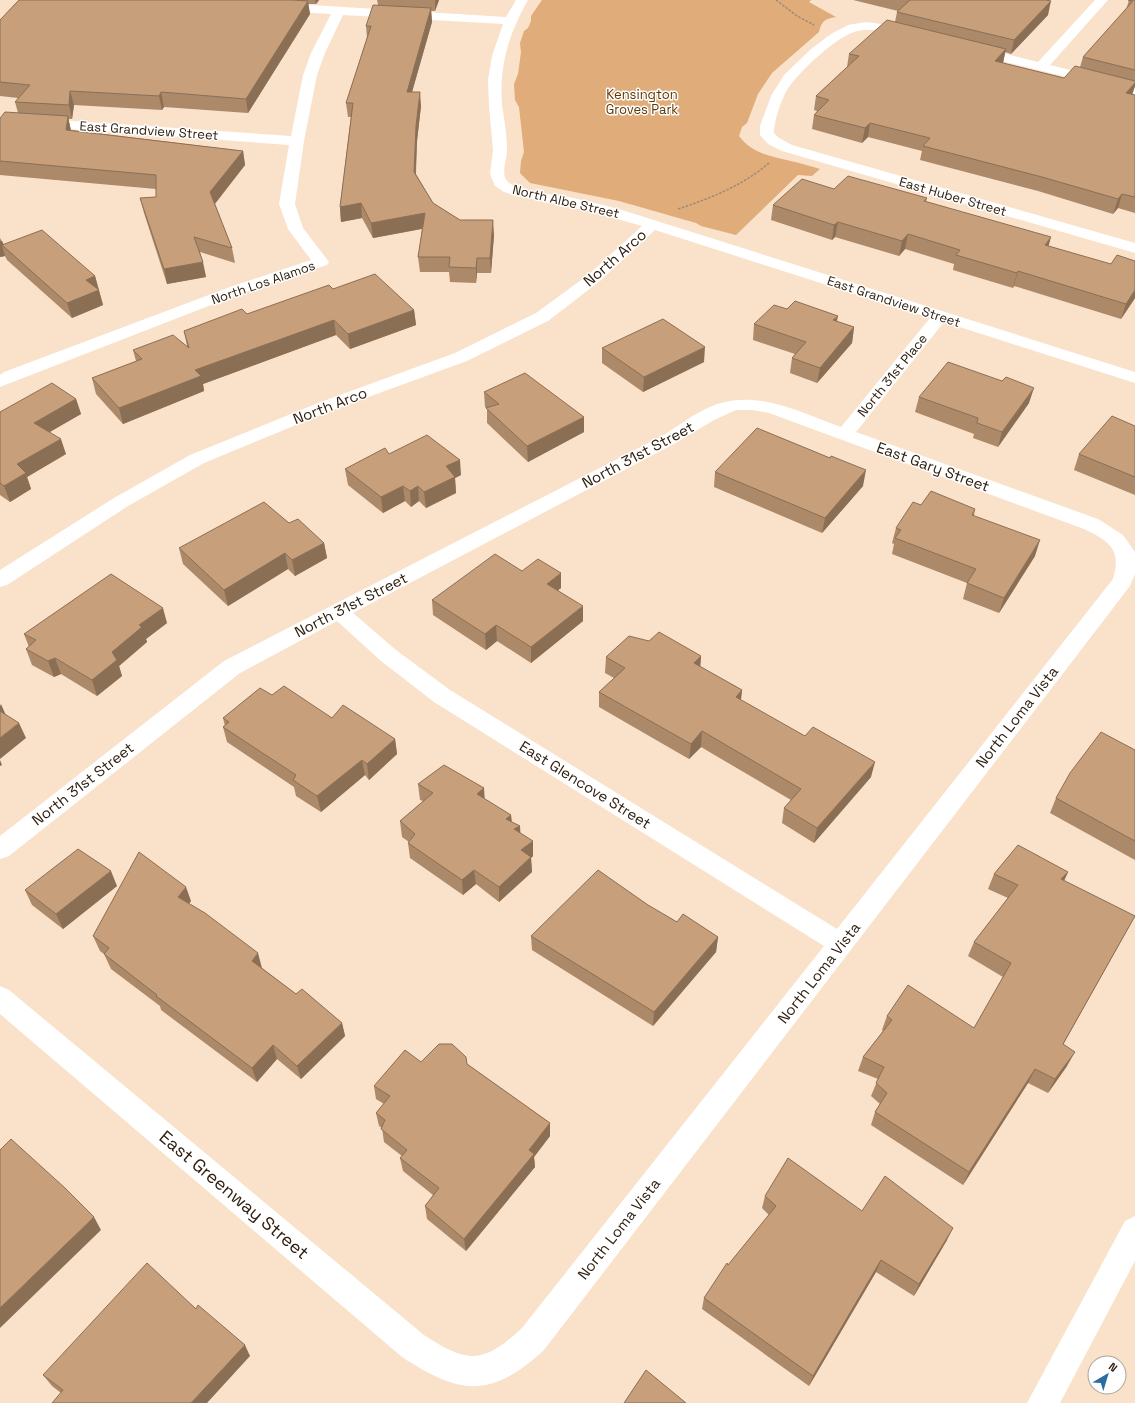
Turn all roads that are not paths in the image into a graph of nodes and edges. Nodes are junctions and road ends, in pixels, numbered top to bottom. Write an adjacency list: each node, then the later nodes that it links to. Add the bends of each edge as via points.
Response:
1 (522, 0): 5 (street, North Albe Street)
2 (1102, 0): 8 (street)
3 (270, 7): 4 (street)
4 (339, 11): 5 (street); 11 (street, North Los Alamos, via 314,64)
5 (510, 22): 12 (street, North Albe Street, via 501,42 494,91 500,157 497,172 499,182 521,193 595,207)
6 (918, 36): 13 (street, East Huber Street, via 884,28 861,27 840,34 785,83 767,127 768,136 772,141 792,149)
7 (964, 48): 8 (street)
8 (1041, 67): 9 (street)
9 (1135, 90)
10 (0, 120): 11 (street, East Grandview Street)
11 (297, 140): 16 (street, North Los Alamos, via 287,204 296,229 321,262 236,290)
12 (653, 224): 14 (street, East Grandview Street); 20 (street, North Arco, via 594,278 542,317 461,357 324,407 197,460 121,502)
13 (1135, 248)
14 (940, 316): 15 (street, East Grandview Street); 18 (street, North 31st Place)
15 (1133, 374)
16 (3, 375)
17 (731, 406): 18 (street, East Gary Street, via 760,406); 21 (street, North 31st Street)
18 (844, 434): 19 (street, East Gary Street, via 1091,524 1105,530)
19 (1126, 550): 23 (street, North Loma Vista, via 1129,560 1123,581)
20 (0, 580)
21 (339, 611): 22 (street, North 31st Street, via 232,666); 23 (street, East Glencove Street, via 387,656 442,696)
22 (0, 849)
23 (842, 944): 26 (street, North Loma Vista, via 533,1339 519,1354 499,1367)
24 (0, 998): 26 (street, East Greenway Street, via 413,1346 433,1360 456,1369)
25 (1135, 1232): 27 (street)
26 (479, 1372)
27 (1043, 1403)

